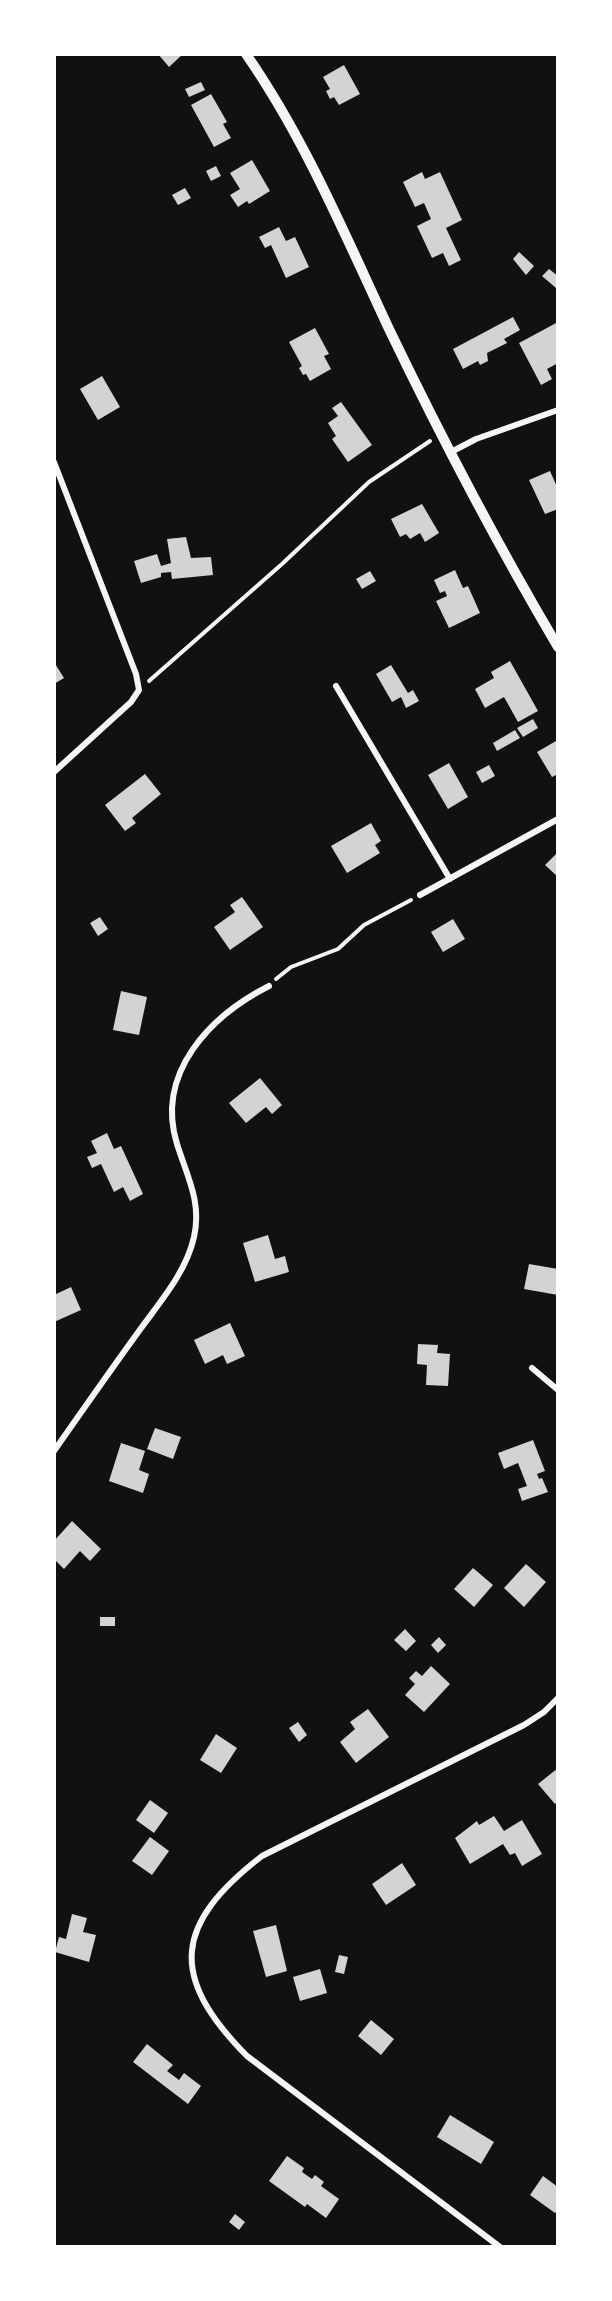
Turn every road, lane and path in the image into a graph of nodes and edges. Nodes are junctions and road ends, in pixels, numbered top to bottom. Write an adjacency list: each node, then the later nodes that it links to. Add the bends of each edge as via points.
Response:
1 (246, 54): 3 (street, via 304,149)
2 (558, 410): 4 (street, via 476,439)
3 (441, 434): 4 (street); 8 (path, via 369,482)
4 (452, 452): 6 (street)
5 (54, 462): 8 (street)
6 (558, 647)
7 (336, 686): 11 (street)
8 (139, 690): 9 (street, via 131,702)
9 (54, 772)
10 (558, 819): 11 (street)
11 (450, 879): 12 (street)
12 (420, 895): 13 (path, via 364,925 338,948 291,967)
13 (269, 986): 16 (street, via 224,1014 180,1070 172,1095 172,1114 177,1143 192,1182 194,1237 179,1275)
14 (532, 1368): 15 (street)
15 (558, 1390)
16 (54, 1451)
17 (558, 1698): 18 (street, via 524,1725 262,1856 208,1907 196,1929 191,1965 208,2011 247,2056)
18 (500, 2247)

